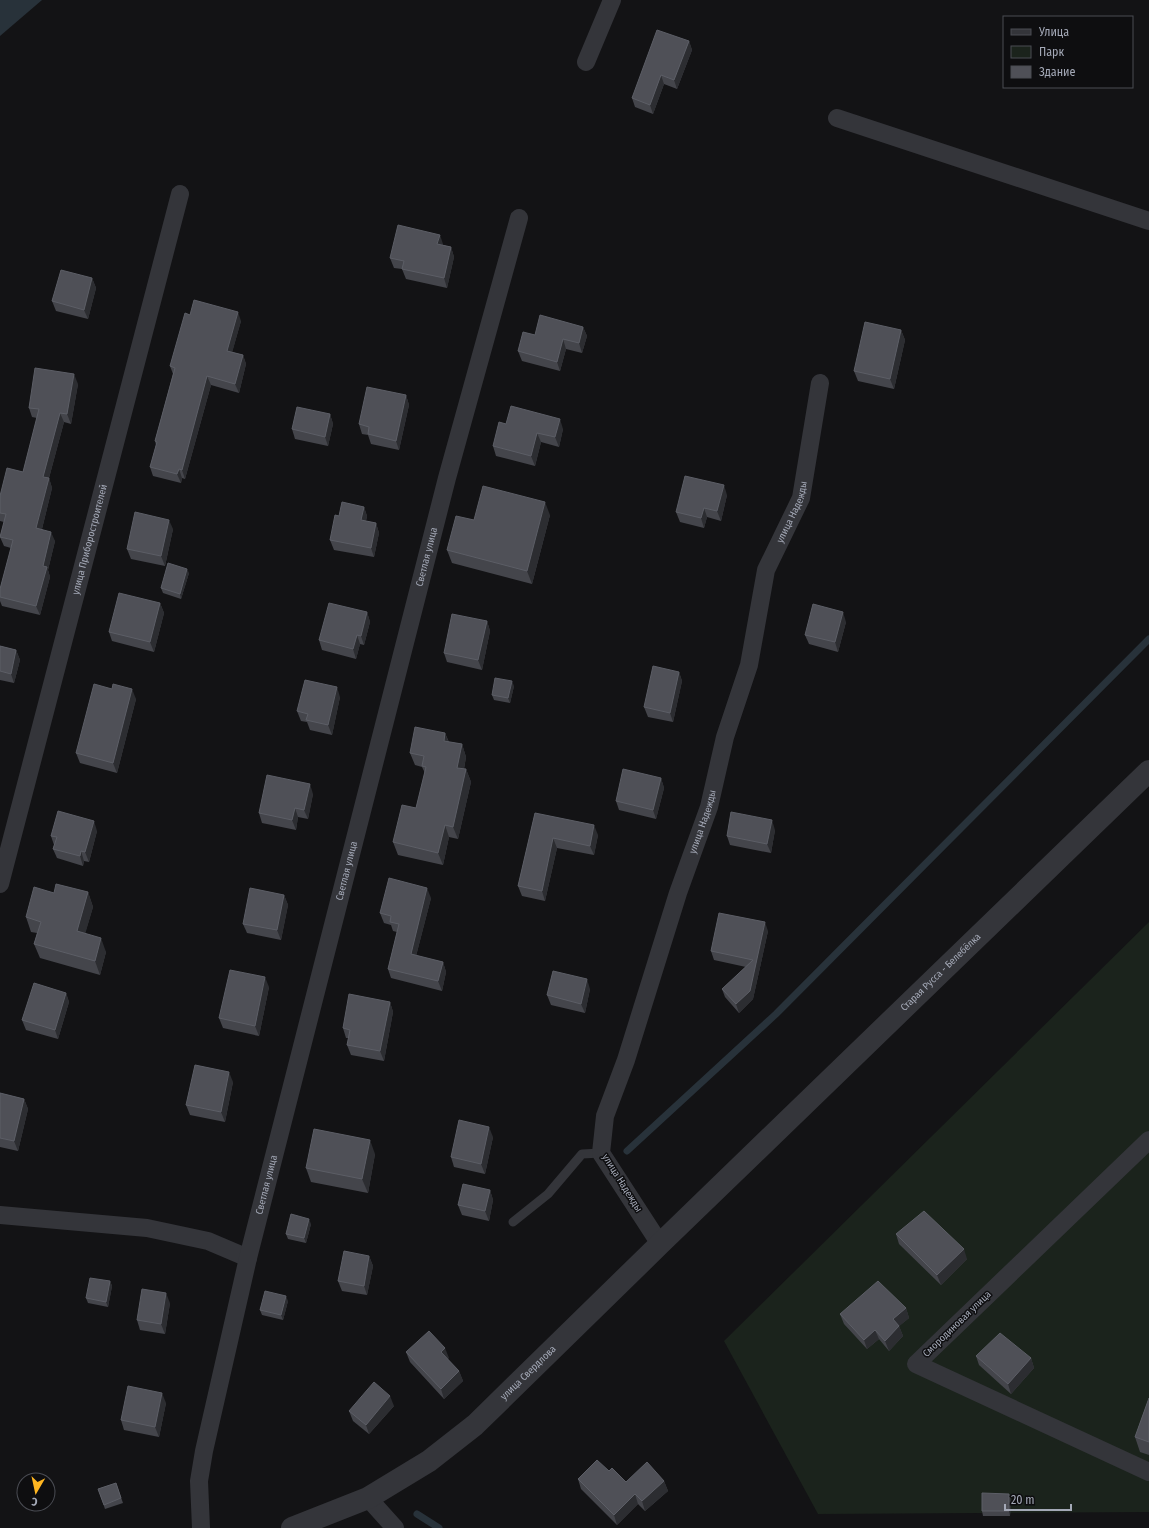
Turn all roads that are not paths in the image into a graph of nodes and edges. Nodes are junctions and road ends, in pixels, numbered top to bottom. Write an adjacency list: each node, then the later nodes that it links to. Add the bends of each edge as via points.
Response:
1 (612, 0): 2 (street)
2 (586, 62)
3 (837, 118): 6 (street)
4 (180, 194): 9 (street, улица Приборостроителей)
5 (519, 218): 16 (street, Светлая улица, via 447,478)
6 (1149, 221)
7 (820, 383): 11 (street, улица Надежды, via 801,498 766,570 749,665 725,737 709,807 678,893 626,1060 605,1116)
8 (1149, 771): 12 (street, Старая Русса - Белебёлка)
9 (0, 884)
10 (1149, 1140): 17 (street, Смородиновая улица, via 916,1364)
11 (601, 1153): 14 (lane, via 582,1154 548,1194); 15 (street, улица Надежды)
12 (733, 1174): 15 (street, улица Свердлова)
13 (0, 1215): 16 (street, via 148,1228 208,1241)
14 (513, 1222)
15 (660, 1244): 18 (street, улица Свердлова, via 475,1425 429,1461)
16 (248, 1258): 19 (street, Светлая улица, via 199,1481)
17 (1149, 1472)
18 (368, 1498): 20 (street, улица Свердлова); 21 (street)
19 (201, 1528)
20 (292, 1528)
21 (395, 1528)

